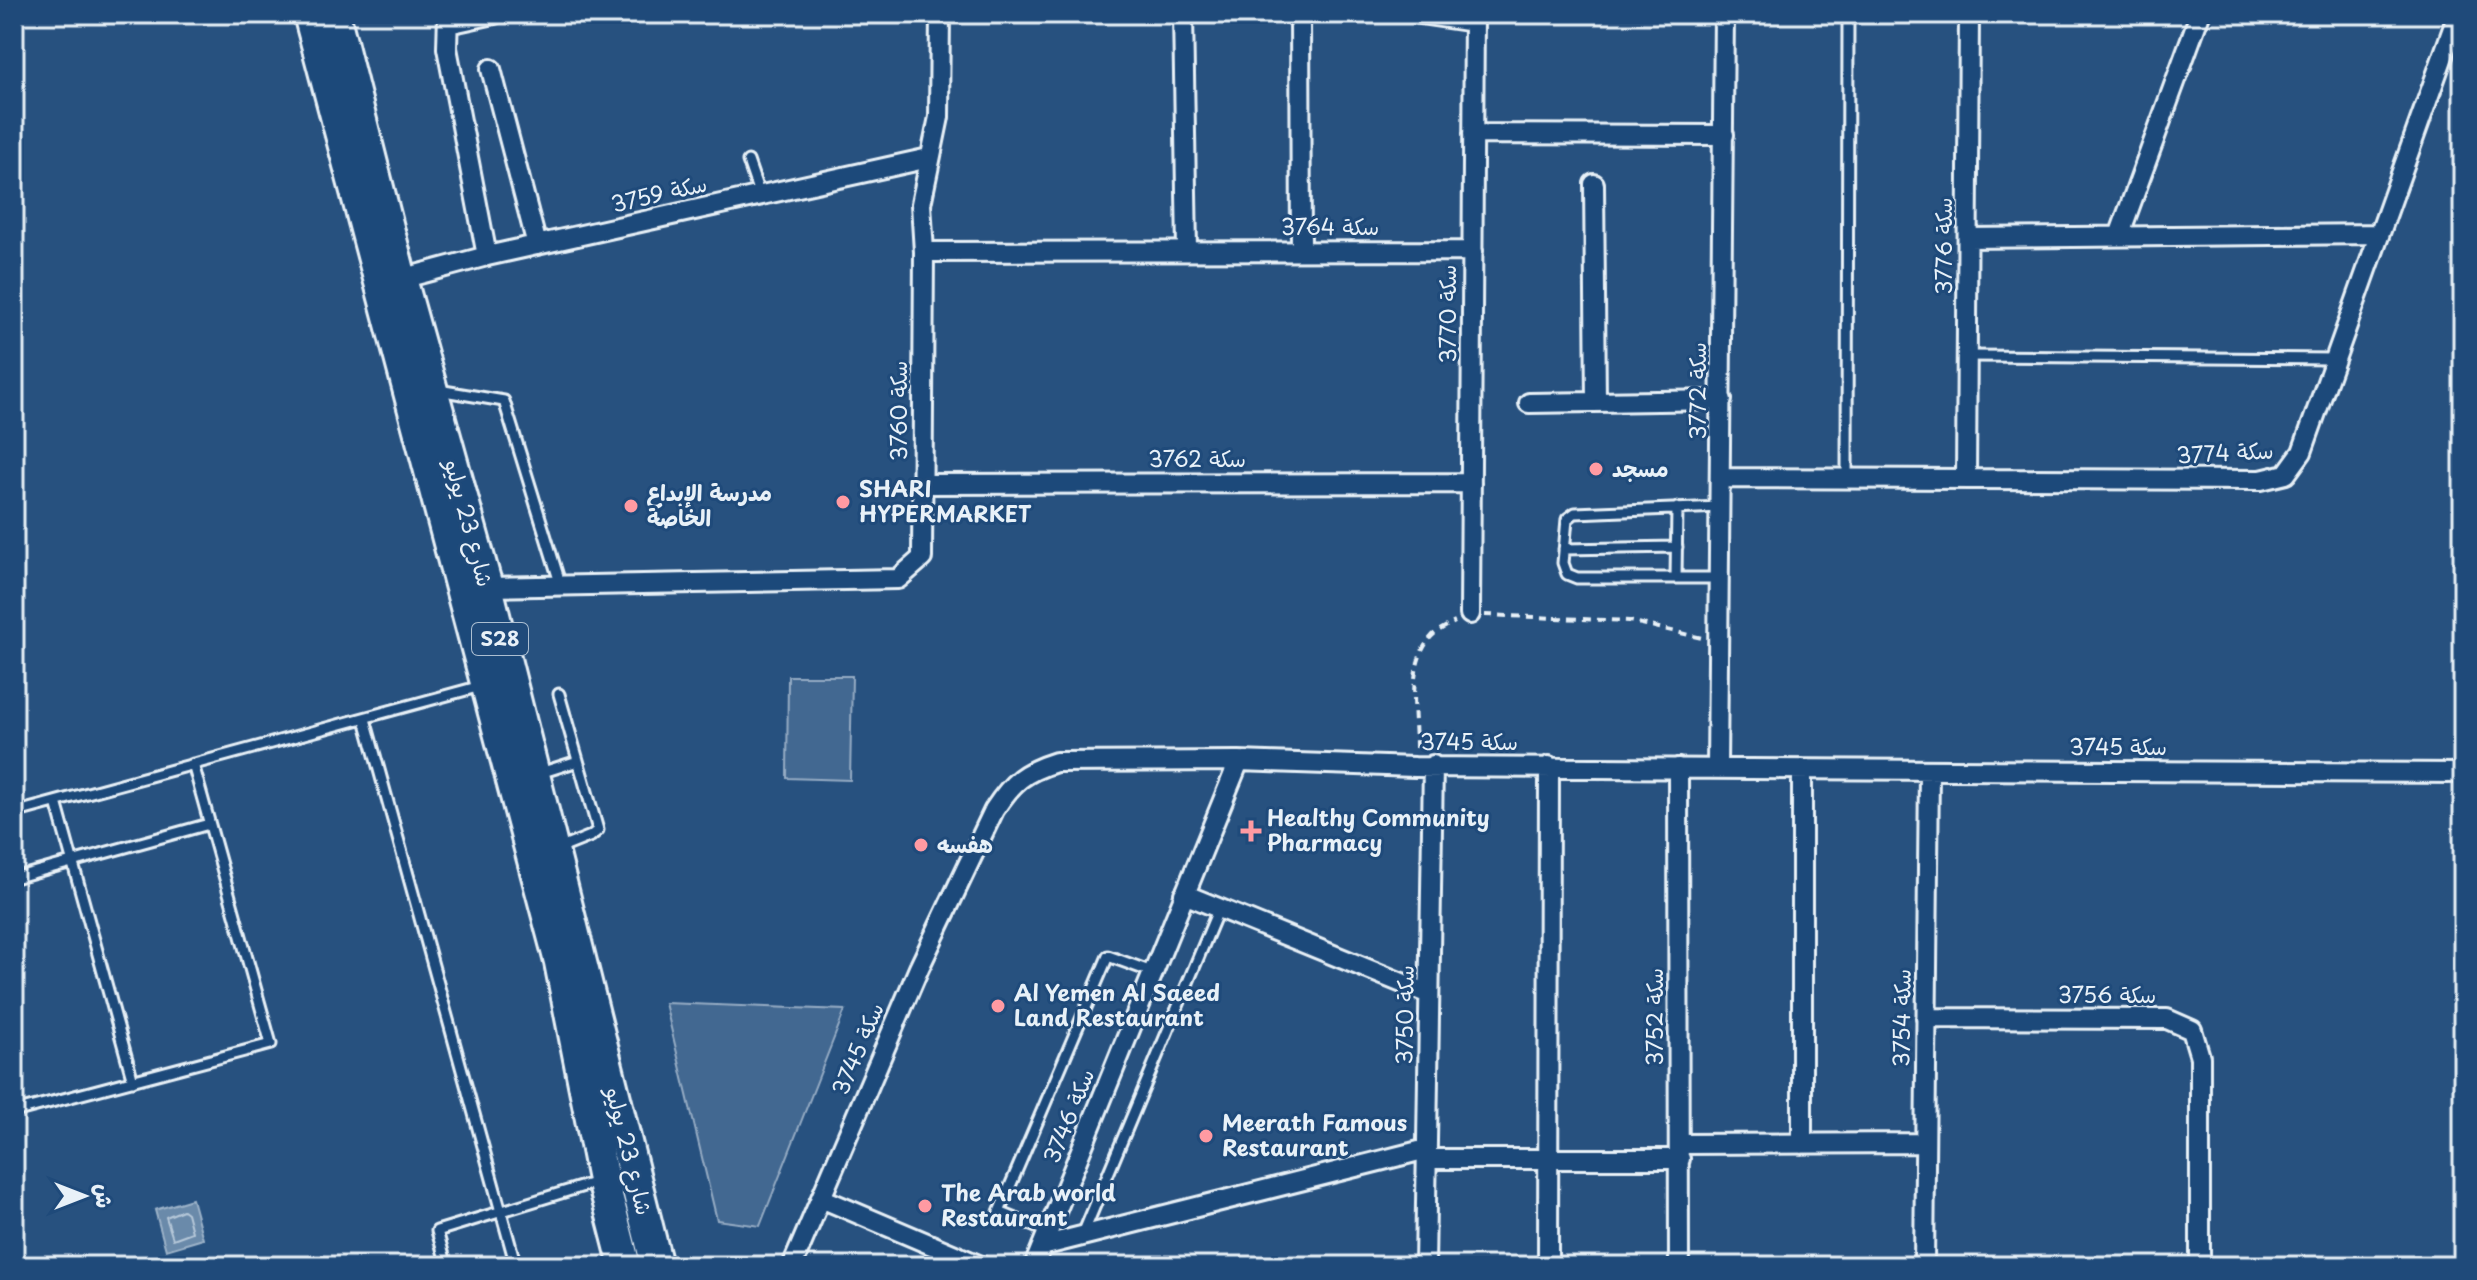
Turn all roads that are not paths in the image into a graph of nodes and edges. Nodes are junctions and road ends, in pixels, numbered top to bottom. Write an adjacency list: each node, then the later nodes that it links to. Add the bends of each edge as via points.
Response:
1 (309, 14): 52 (main road, شارع 23 يوليو / S28)
2 (334, 14): 31 (main road, شارع 23 يوليو / S28)
3 (494, 14): 14 (street)
4 (940, 14): 18 (street, سكة 3760, via 939,117)
5 (1183, 14): 26 (street)
6 (1300, 14): 27 (street)
7 (1420, 14): 13 (street)
8 (1724, 14): 17 (street, سكة 3772)
9 (1848, 14): 38 (lane)
10 (1969, 14): 24 (street, سكة 3776)
11 (2200, 14): 23 (street)
12 (2458, 14): 22 (street, سكة 3774)
13 (1474, 18): 16 (street, سكة 3770)
14 (448, 19): 30 (street, via 447,48)
15 (491, 69): 25 (street)
16 (1473, 134): 17 (street); 28 (street, سكة 3770)
17 (1724, 135): 35 (street, سكة 3772)
18 (929, 158): 21 (street, سكة 3759); 29 (street, سكة 3760, via 921,204)
19 (748, 161): 21 (lane)
20 (1594, 184): 36 (street)
21 (760, 196): 25 (street, سكة 3759)
22 (2379, 234): 23 (street); 33 (street, سكة 3774)
23 (2119, 236): 24 (street)
24 (1968, 238): 32 (street, سكة 3776)
25 (537, 245): 30 (street, سكة 3759)
26 (1187, 251): 27 (street, سكة 3764); 29 (street, سكة 3764)
27 (1301, 251): 28 (street, سكة 3764)
28 (1473, 251): 41 (street, سكة 3770)
29 (924, 252): 42 (street, سكة 3760)
30 (487, 256): 31 (street, سكة 3759)
31 (401, 279): 34 (main road, شارع 23 يوليو / S28)
32 (1967, 356): 33 (lane); 40 (street, سكة 3776)
33 (2335, 359): 40 (street, سكة 3774, via 2302,452 2286,474 2261,480)
34 (432, 389): 49 (lane, via 504,401); 50 (main road, شارع 23 يوليو / S28)
35 (1722, 400): 36 (street); 39 (street, سكة 3772)
36 (1596, 402): 37 (street)
37 (1529, 403)
38 (1847, 477): 39 (street, سكة 3774); 40 (street, سكة 3774)
39 (1721, 478): 43 (street, سكة 3772)
40 (1966, 479)
41 (1471, 483): 42 (street, سكة 3762); 51 (street, سكة 3770)
42 (923, 484): 49 (street, سكة 3760, via 922,558 898,579)
43 (1721, 507): 44 (lane); 48 (street, سكة 3772)
44 (1677, 508): 45 (lane); 46 (lane, via 1575,513 1567,519)
45 (1677, 547): 46 (lane); 47 (lane)
46 (1564, 549): 47 (lane, via 1567,574 1577,578)
47 (1676, 578): 48 (lane)
48 (1720, 578): 61 (street, سكة 3772)
49 (561, 586): 50 (street, سكة 3760)
50 (487, 587): 65 (main road, شارع 23 يوليو / S28)
51 (1470, 614)
52 (487, 684): 54 (lane); 84 (main road, شارع 23 يوليو / S28, via 560,962)
53 (559, 694): 55 (lane)
54 (365, 719): 57 (lane); 86 (lane)
55 (578, 761): 65 (lane); 69 (lane, via 598,830)
56 (1239, 761): 58 (street, سكة 3745); 72 (street, سكة 3746); 85 (street, سكة 3745, via 1056,762 1030,770 1006,792 919,968)
57 (193, 764): 66 (lane); 68 (lane)
58 (1424, 766): 59 (street, سكة 3745); 75 (street, سكة 3750)
59 (1549, 766): 60 (street, سكة 3745); 83 (street)
60 (1678, 768): 61 (street, سكة 3745); 81 (street, سكة 3752)
61 (1717, 768): 62 (street, سكة 3745)
62 (1802, 769): 63 (street, سكة 3745); 80 (street)
63 (1929, 770): 64 (street, سكة 3745); 76 (street, سكة 3754)
64 (2463, 773)
65 (534, 775): 69 (main road, شارع 23 يوليو / S28)
66 (56, 802): 67 (lane); 70 (lane)
67 (14, 813)
68 (209, 824): 70 (lane); 77 (lane, via 271,1044)
69 (553, 851): 87 (main road, شارع 23 يوليو / S28)
70 (73, 861): 71 (lane); 77 (lane)
71 (14, 878)
72 (1184, 894): 73 (street); 74 (street, سكة 3746)
73 (1219, 908): 75 (street); 88 (lane)
74 (1152, 972): 89 (street, سكة 3746); 89 (lane, via 1108,956 999,1212)
75 (1429, 994): 82 (street, سكة 3750)
76 (1926, 1018): 79 (street, سكة 3754); 102 (street, سكة 3756, via 2167,1019 2192,1030 2200,1057)
77 (133, 1081): 78 (lane)
78 (14, 1112)
79 (1925, 1143): 80 (street); 101 (street, سكة 3754)
80 (1802, 1144): 81 (street)
81 (1680, 1152): 83 (street); 100 (street, سكة 3752)
82 (1427, 1154): 83 (street); 88 (street); 98 (street, سكة 3750)
83 (1548, 1159): 99 (street)
84 (603, 1180): 86 (lane); 92 (main road, شارع 23 يوليو / S28)
85 (821, 1198): 95 (street, سكة 3745); 96 (street)
86 (502, 1210): 90 (lane, via 437,1231); 91 (lane)
87 (645, 1215): 93 (main road, شارع 23 يوليو / S28); 94 (street)
88 (1082, 1236): 89 (street)
89 (1045, 1239): 97 (street, سكة 3746)
90 (447, 1266)
91 (516, 1266)
92 (625, 1266)
93 (657, 1266)
94 (672, 1266)
95 (792, 1266)
96 (981, 1266)
97 (1034, 1266)
98 (1425, 1266)
99 (1548, 1266)
100 (1679, 1266)
101 (1924, 1266)
102 (2200, 1266)

